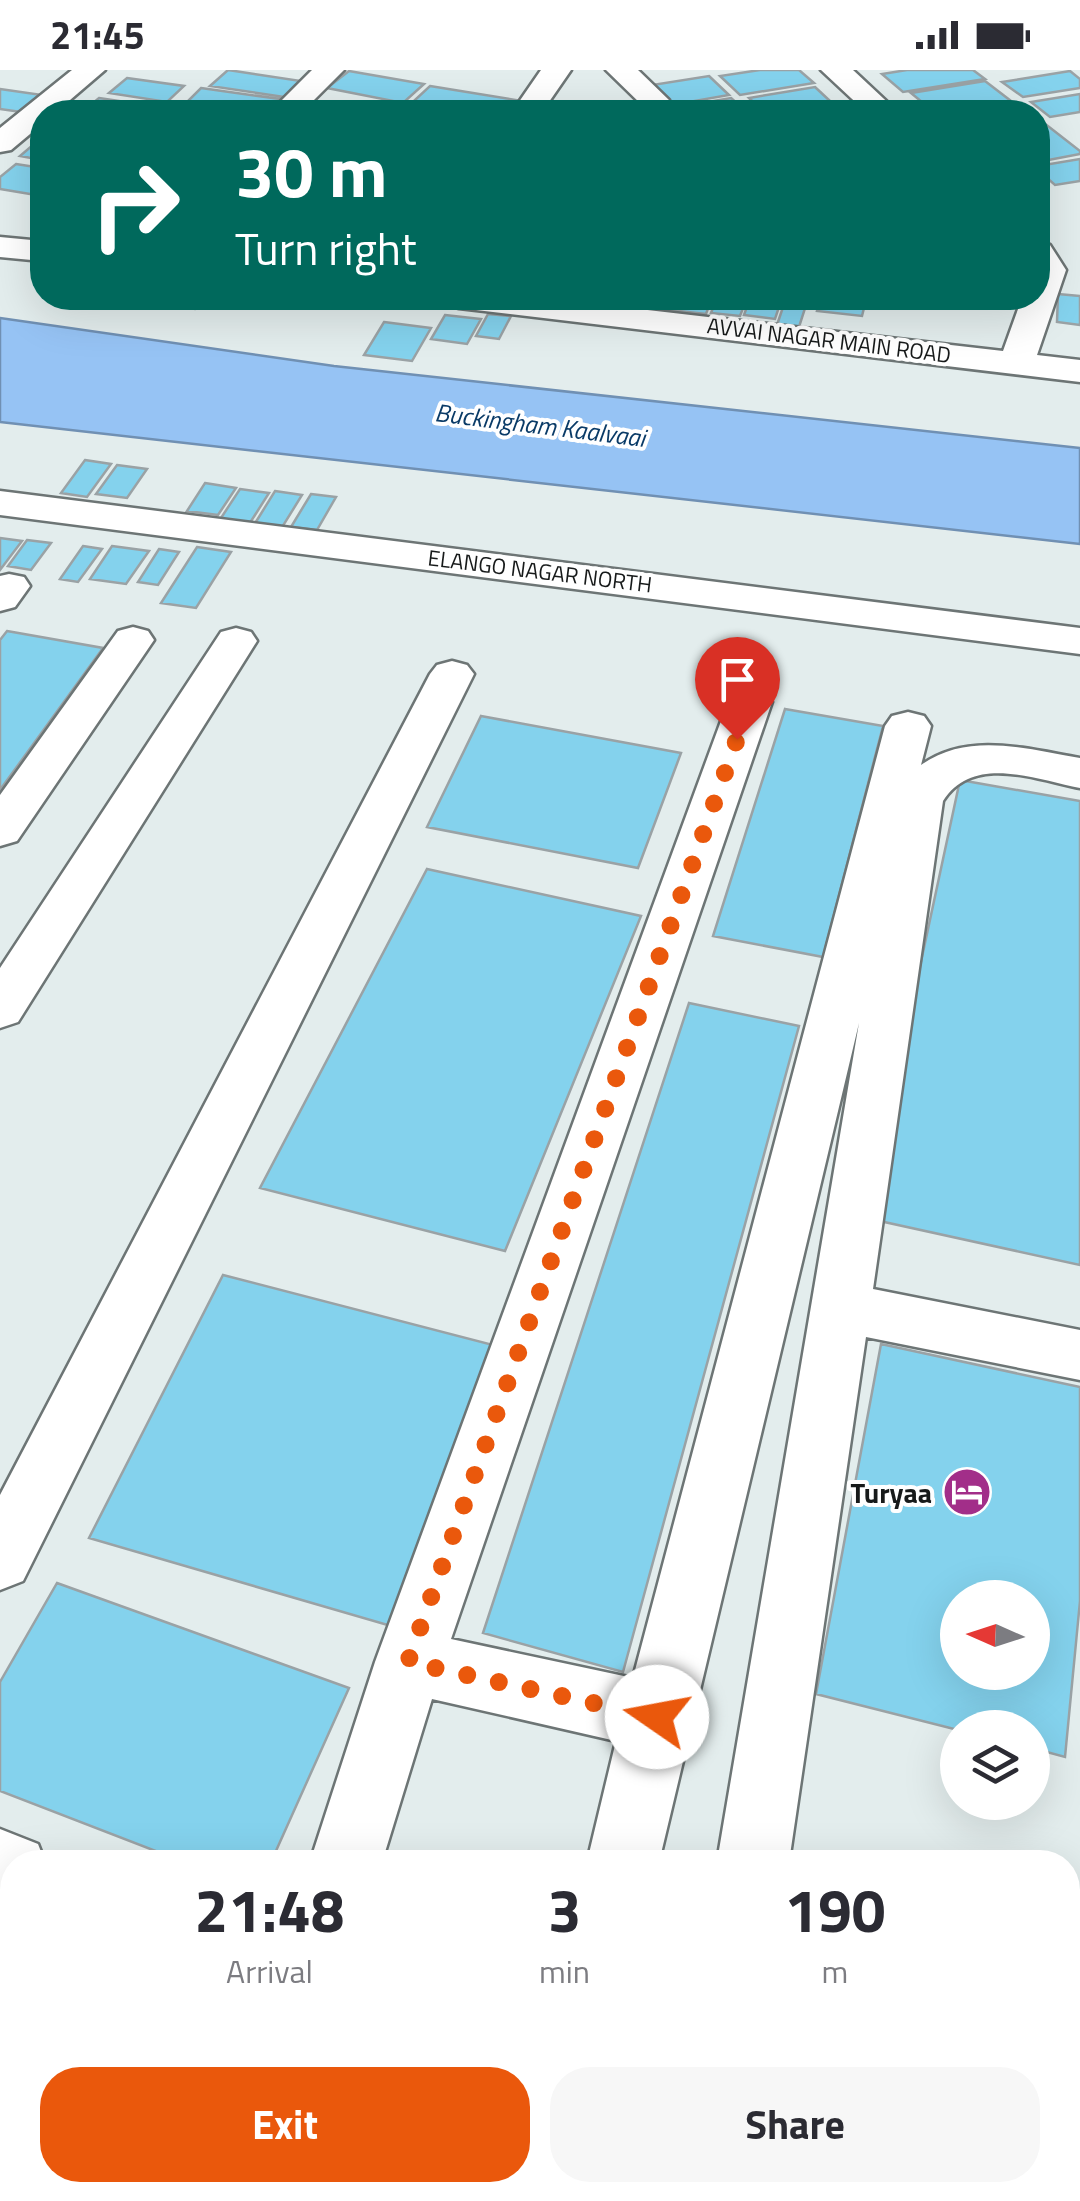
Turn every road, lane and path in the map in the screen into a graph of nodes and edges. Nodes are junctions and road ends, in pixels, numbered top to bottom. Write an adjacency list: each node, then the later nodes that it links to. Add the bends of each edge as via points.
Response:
1 (90, 70): 6 (street)
2 (329, 70): 7 (street)
3 (556, 70): 8 (street)
4 (621, 70): 9 (street)
5 (836, 70): 10 (street)
6 (52, 100)
7 (297, 100)
8 (536, 100)
9 (654, 100)
10 (870, 100)
11 (30, 118): 12 (street)
12 (0, 142)
13 (0, 247): 14 (street)
14 (30, 250)
15 (564, 310): 17 (street, AVVAI NAGAR MAIN ROAD)
16 (1035, 310): 17 (street)
17 (1017, 362): 18 (street, AVVAI NAGAR MAIN ROAD)
18 (1080, 371)
19 (0, 503): 21 (street, ELANGO NAGAR NORTH)
20 (133, 640): 27 (street)
21 (1080, 641)
22 (236, 642): 28 (street)
23 (452, 674): 31 (street)
24 (750, 702): 32 (street)
25 (908, 726): 33 (street)
26 (1080, 773): 29 (street, via 965,761 939,774 920,801)
27 (0, 830)
28 (0, 1008)
29 (840, 1307): 30 (street); 36 (street)
30 (1080, 1354)
31 (0, 1560)
32 (408, 1662): 33 (street); 34 (street)
33 (657, 1717): 35 (street)
34 (350, 1850)
35 (626, 1850)
36 (755, 1850)

